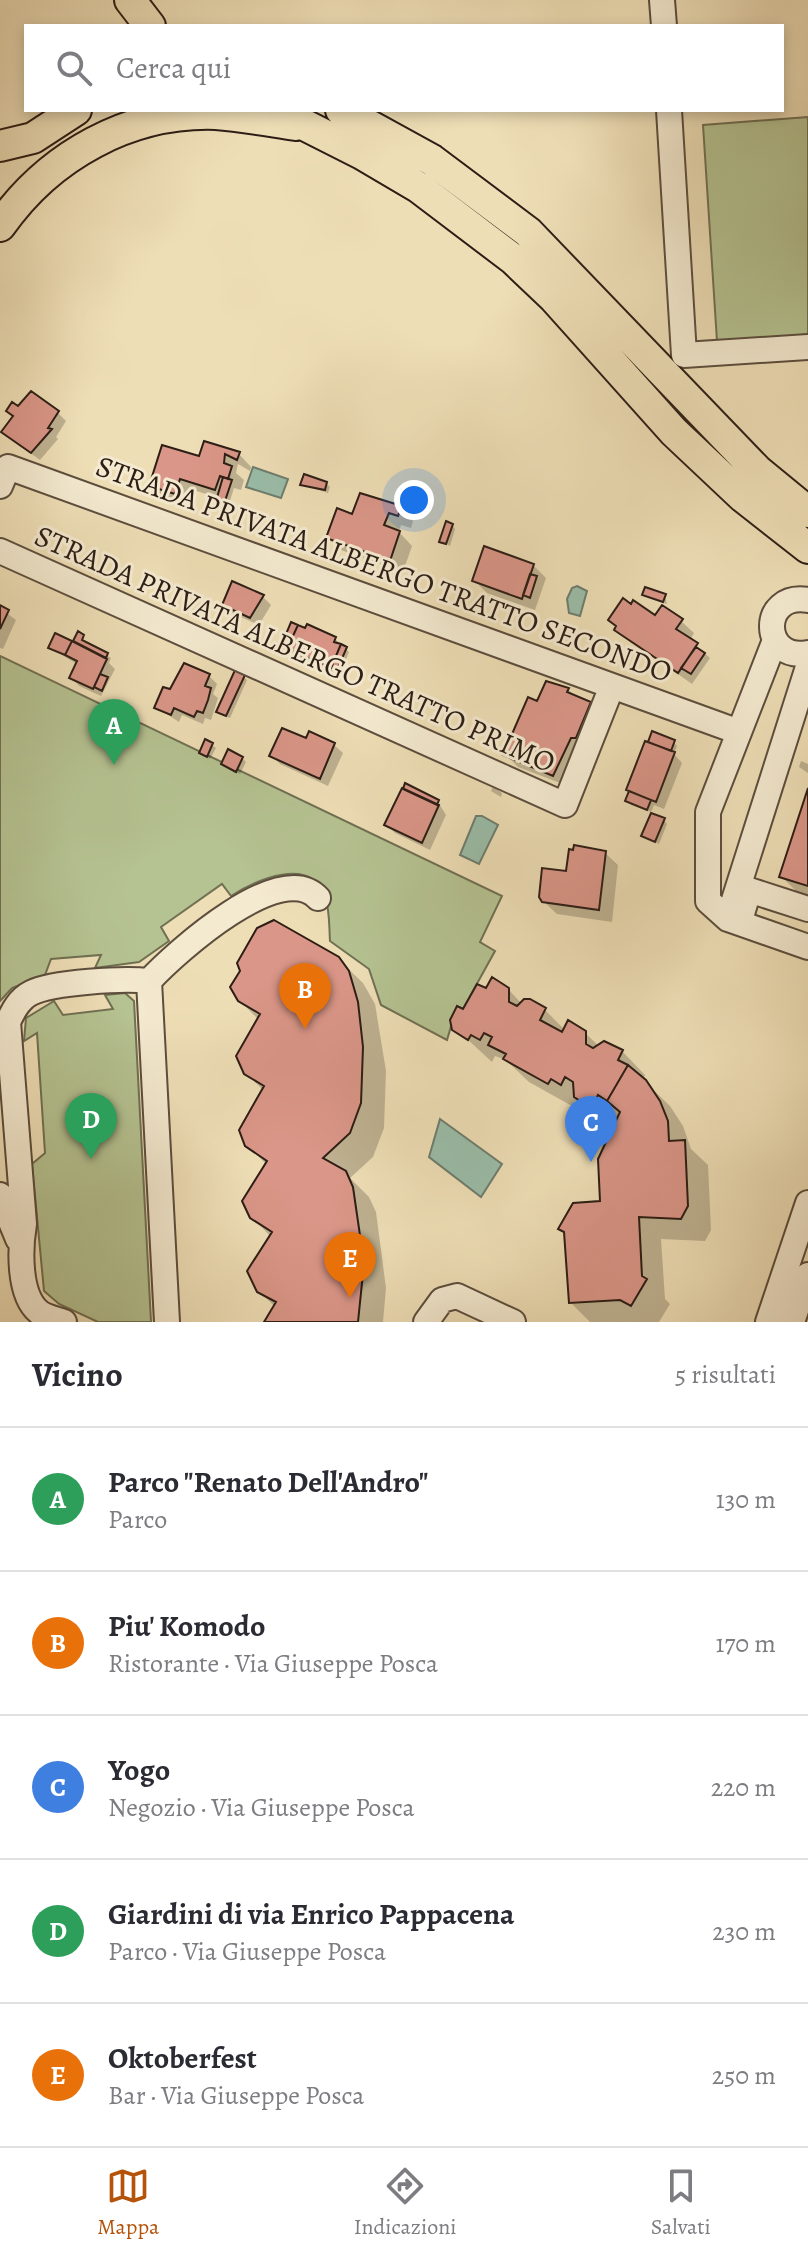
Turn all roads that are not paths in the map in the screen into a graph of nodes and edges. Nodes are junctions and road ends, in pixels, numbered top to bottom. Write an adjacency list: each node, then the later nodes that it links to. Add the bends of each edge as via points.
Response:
1 (128, 0): 3 (main road); 4 (main road)
2 (662, 0): 5 (street)
3 (123, 24)
4 (148, 24)
5 (664, 24)
6 (73, 112): 11 (main road, via 33,138)
7 (278, 112): 10 (main road)
8 (345, 112): 15 (main road, via 432,160 528,232 757,470)
9 (669, 112): 13 (street, via 684,355)
10 (303, 126): 12 (main road, via 216,114 166,117 117,131 68,156 31,187); 16 (main road, via 418,187 513,259 674,432)
11 (1, 147)
12 (0, 226)
13 (808, 347)
14 (4, 476): 22 (street, STRADA PRIVATA ALBERGO TRATTO SECONDO)
15 (808, 512)
16 (808, 548)
17 (0, 551): 22 (street, STRADA PRIVATA ALBERGO TRATTO PRIMO, via 565,805)
18 (808, 600): 19 (street, via 797,598 780,606 772,622)
19 (775, 640): 20 (street, via 788,652); 23 (street)
20 (808, 653)
21 (808, 667): 26 (street)
22 (612, 686): 23 (street, STRADA PRIVATA ALBERGO TRATTO SECONDO)
23 (739, 732): 26 (street, via 708,812 708,901)
24 (318, 898): 28 (street, via 309,888 294,886 265,894 170,959)
25 (808, 909): 26 (street, via 749,890)
26 (733, 921): 27 (street)
27 (808, 947)
28 (149, 981): 31 (street, via 55,987 31,993 15,1006 8,1022 24,1224); 34 (street)
29 (0, 1195): 31 (street)
30 (807, 1211): 37 (street)
31 (20, 1244): 33 (street, via 27,1296 39,1312)
32 (808, 1275): 38 (street)
33 (64, 1322)
34 (167, 1322)
35 (426, 1322): 36 (street, via 442,1300 457,1296)
36 (513, 1322)
37 (768, 1322)
38 (792, 1322)

